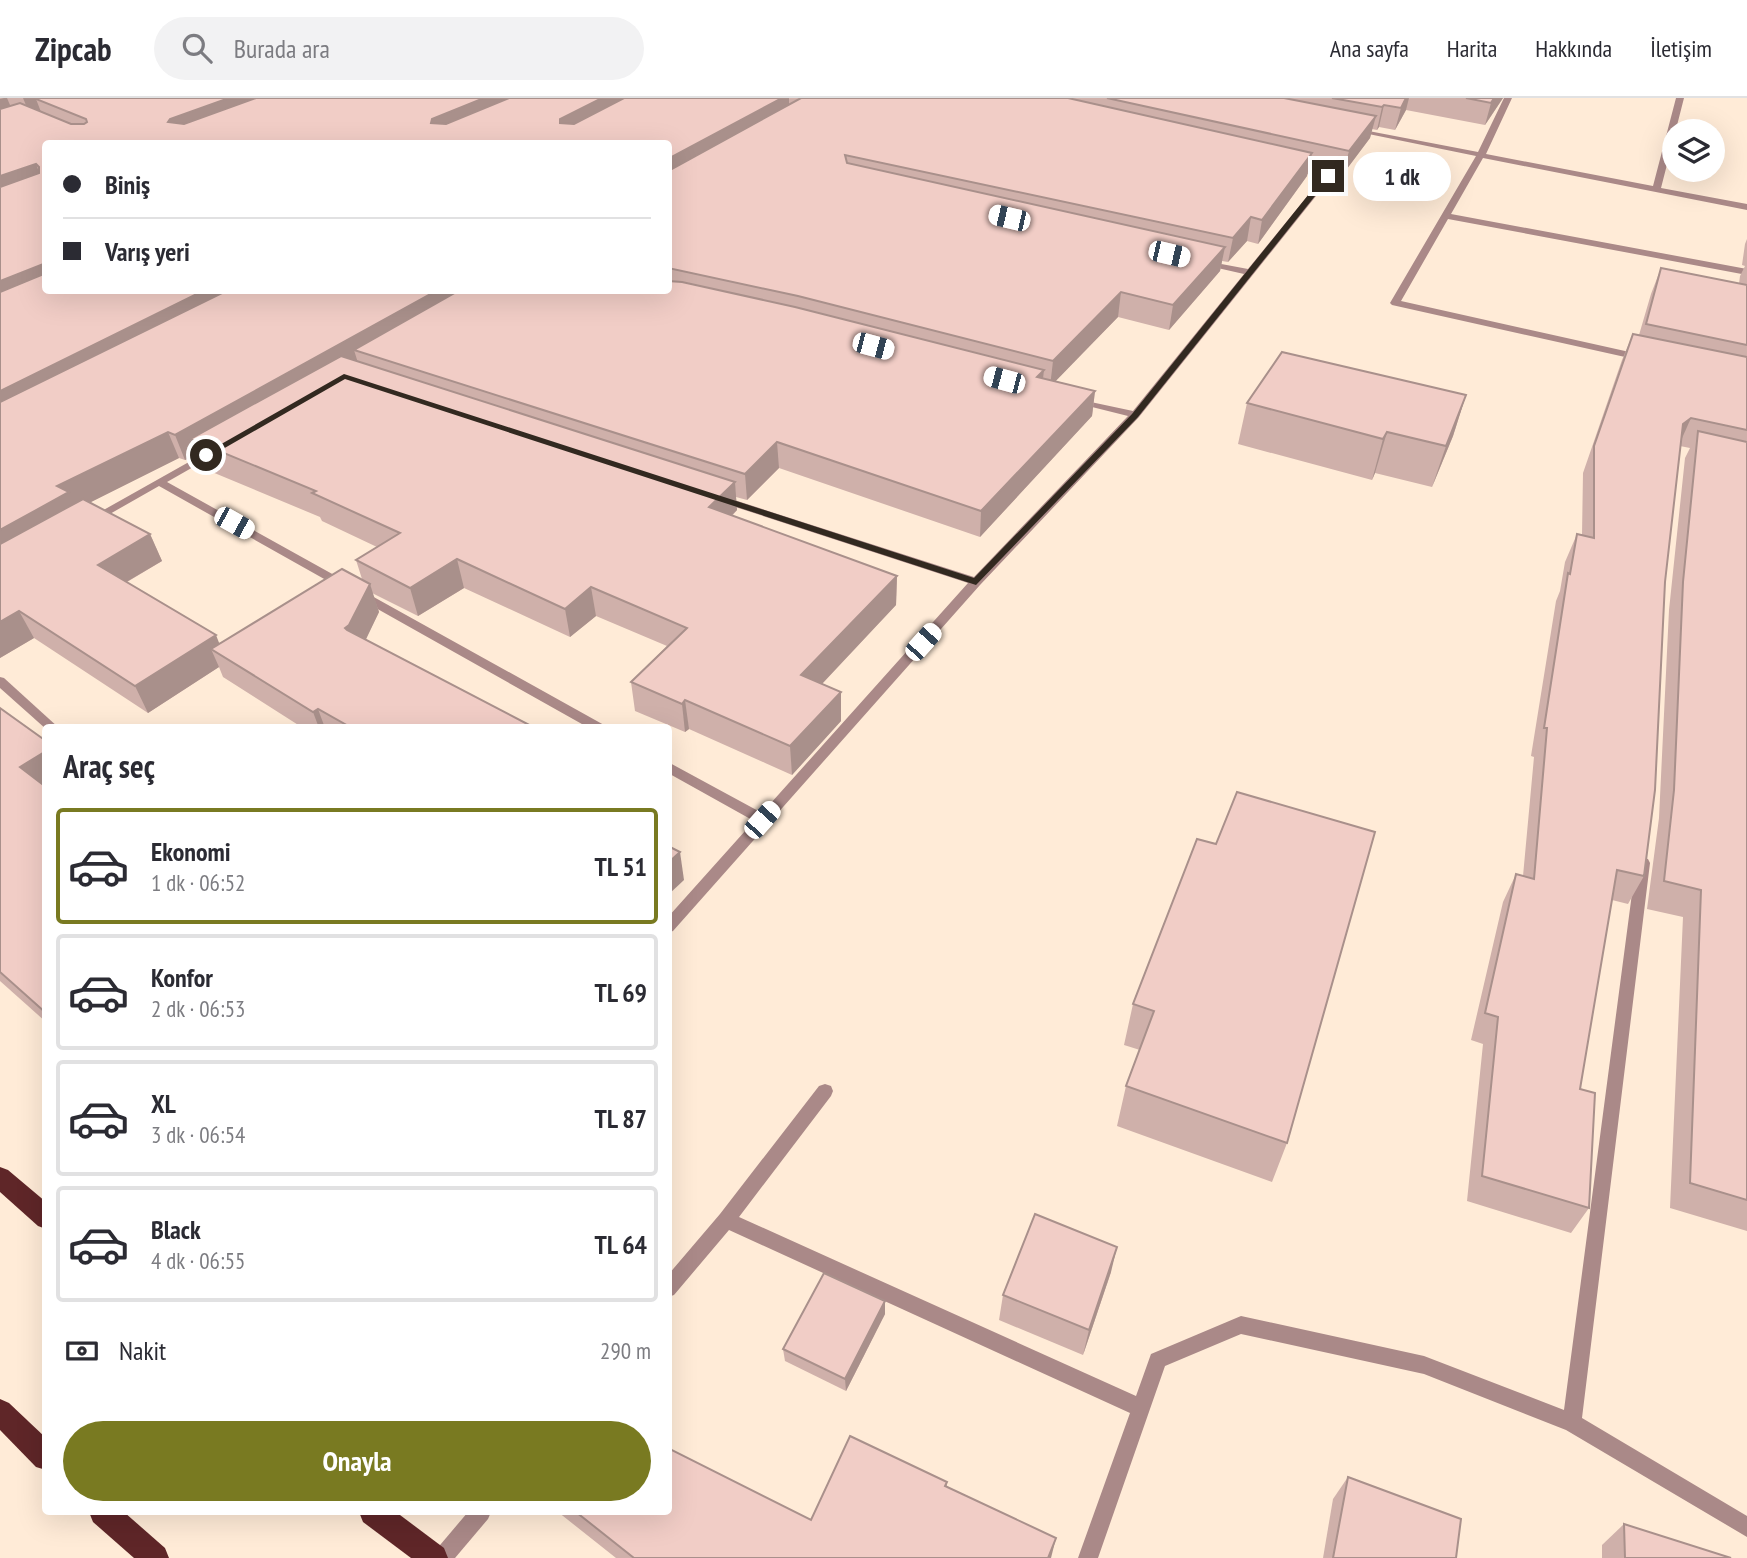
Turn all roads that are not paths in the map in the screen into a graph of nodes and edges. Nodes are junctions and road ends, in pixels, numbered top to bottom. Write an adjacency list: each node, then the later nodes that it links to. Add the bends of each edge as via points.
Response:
1 (1508, 98): 4 (street)
2 (1679, 98): 6 (street)
3 (1347, 129): 4 (street)
4 (1481, 155): 6 (street); 8 (street)
5 (1275, 164): 10 (street, via 1328,176)
6 (1657, 188): 7 (street)
7 (1747, 206)
8 (1445, 216): 11 (street); 12 (street, via 1395,303)
9 (1196, 260): 10 (street)
10 (1249, 272): 14 (street)
11 (1747, 272)
12 (1652, 360)
13 (1070, 398): 14 (street)
14 (1135, 415): 19 (street)
15 (218, 449): 16 (street)
16 (160, 482): 18 (street); 22 (street)
17 (712, 496): 19 (street)
18 (80, 527)
19 (976, 582): 24 (street)
20 (0, 681): 21 (street)
21 (48, 724)
22 (592, 724)
23 (672, 769): 24 (street)
24 (762, 820): 26 (street)
25 (1645, 845): 34 (street)
26 (672, 923)
27 (825, 1091): 30 (street)
28 (0, 1177): 29 (highway)
29 (42, 1215)
30 (726, 1220): 31 (street); 32 (street)
31 (672, 1284)
32 (1141, 1408): 34 (street, via 1158,1360 1241,1325 1424,1365); 43 (street)
33 (0, 1412): 35 (highway)
34 (1572, 1423): 39 (street)
35 (42, 1453)
36 (106, 1515): 40 (highway)
37 (377, 1515): 41 (highway)
38 (478, 1515): 42 (street)
39 (1747, 1527)
40 (155, 1558)
41 (434, 1558)
42 (442, 1558)
43 (1088, 1558)

